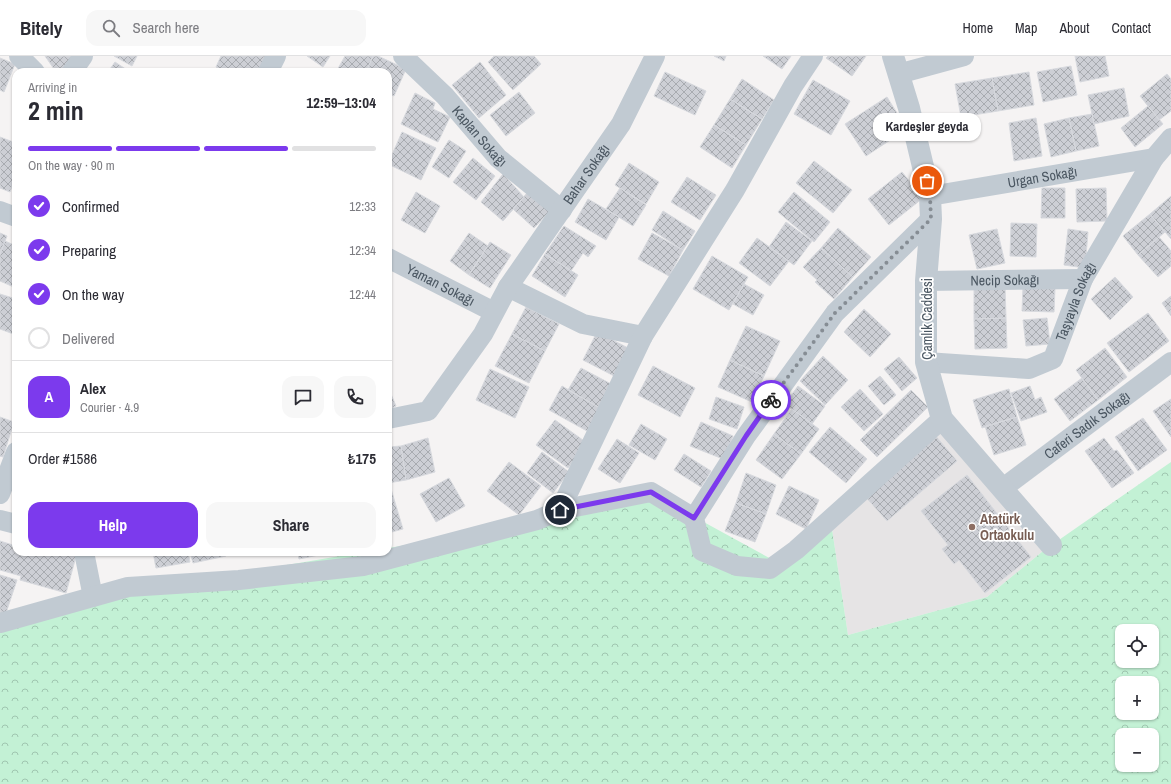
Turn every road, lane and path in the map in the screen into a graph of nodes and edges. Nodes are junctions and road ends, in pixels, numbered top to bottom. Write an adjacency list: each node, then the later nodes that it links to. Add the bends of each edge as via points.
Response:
1 (19, 56): 9 (street)
2 (83, 56): 10 (street)
3 (276, 56): 11 (street)
4 (403, 56): 15 (street, Kaplan Sokağı, via 445,96 498,158)
5 (655, 56): 15 (street, Bahar Sokağı, via 621,124)
6 (813, 56): 22 (street, via 793,86 735,190)
7 (964, 56): 8 (street)
8 (896, 65): 14 (street, Çamlık Caddesi)
9 (31, 68)
10 (75, 68)
11 (270, 68)
12 (1171, 138): 13 (street, Taşyayla Sokağı)
13 (1154, 158): 14 (street, Urgan Sokağı); 18 (street, Taşyayla Sokağı)
14 (930, 196): 16 (street, Çamlık Caddesi)
15 (562, 210): 20 (street, Bahar Sokağı)
16 (931, 219): 19 (street, Çamlık Caddesi); 31 (street, via 835,313 746,436)
17 (392, 260): 21 (street, Yaman Sokağı)
18 (1083, 279): 19 (street, Necip Sokağı); 23 (street, Taşyayla Sokağı, via 1053,359 1029,369)
19 (926, 281): 23 (street, Çamlık Caddesi)
20 (508, 287): 21 (street, Bahar Sokağı); 22 (street, via 583,324)
21 (494, 312): 25 (street, Bahar Sokağı, via 483,334 428,411)
22 (643, 336): 30 (street)
23 (926, 362): 26 (street, Çamlık Caddesi)
24 (1171, 362): 28 (street, Caferi Sadık Sokağı)
25 (392, 419)
26 (942, 419): 28 (street, Çamlık Caddesi); 31 (street, via 796,550 770,569 737,566 702,551)
27 (12, 462): 29 (street)
28 (1002, 488): 34 (street, Çamlık Caddesi)
29 (0, 494)
30 (560, 510): 31 (street, via 651,492); 36 (street, via 537,520 363,566 239,580 128,587)
31 (694, 518)
32 (0, 520): 33 (street)
33 (12, 523)
34 (1051, 545)
35 (85, 556): 36 (street)
36 (93, 597): 37 (street)
37 (0, 624)

